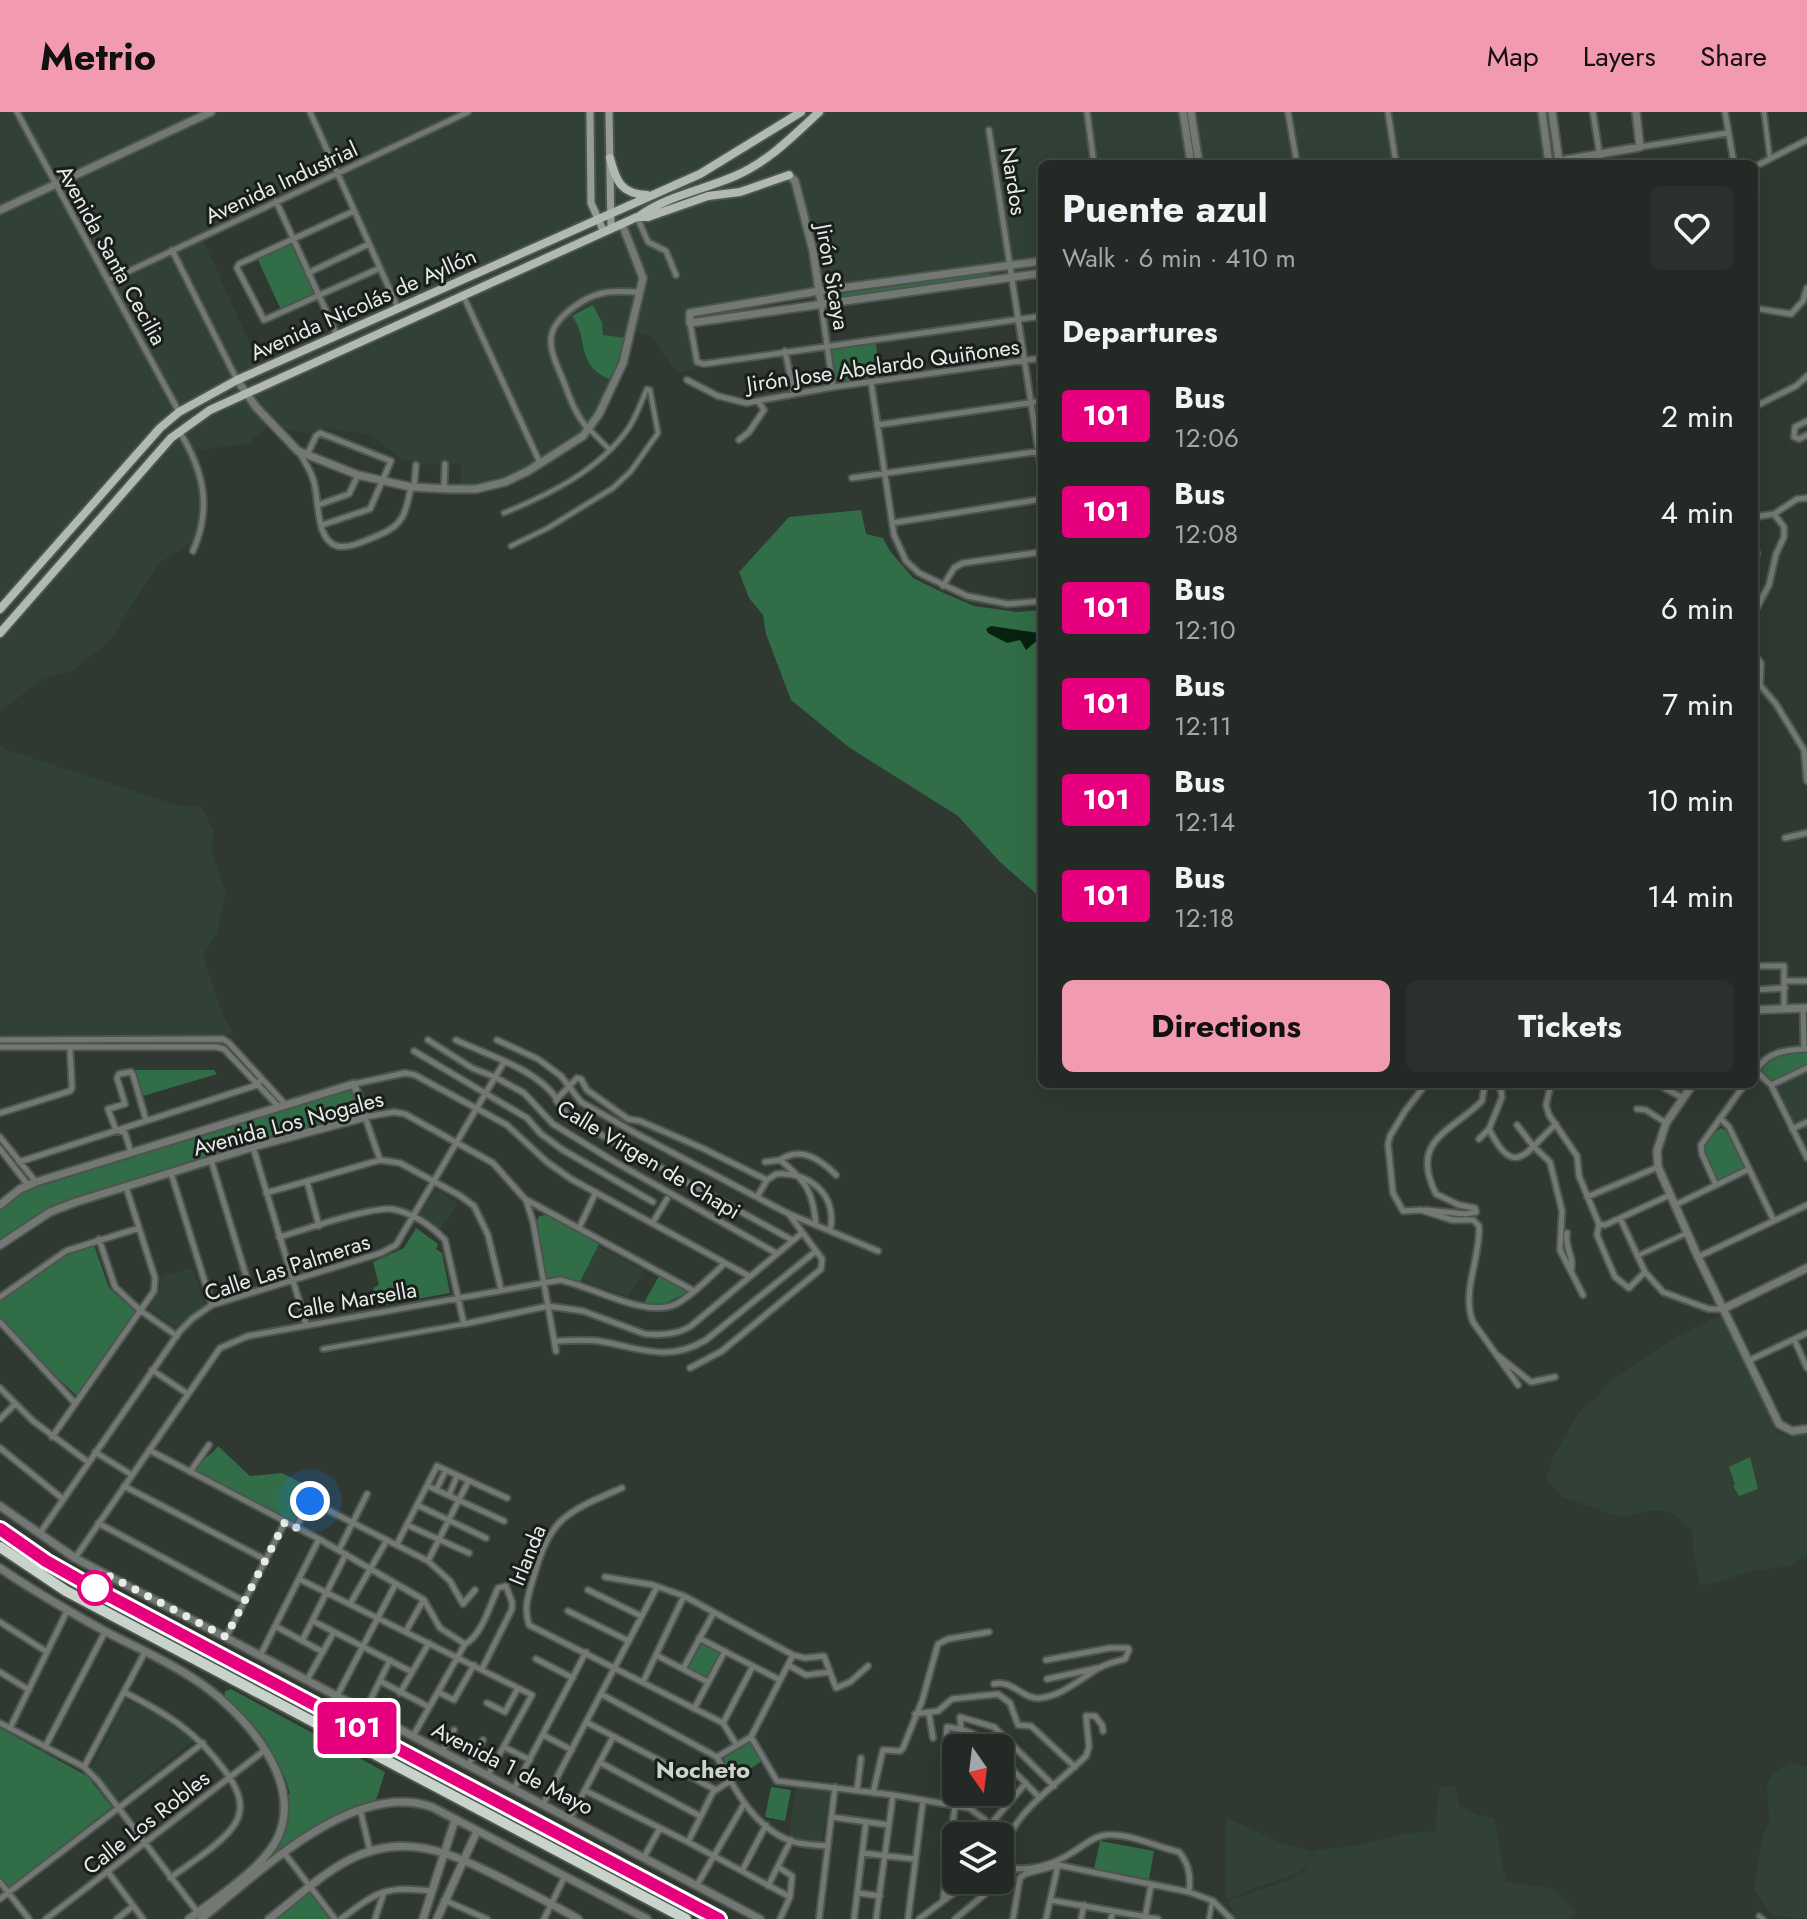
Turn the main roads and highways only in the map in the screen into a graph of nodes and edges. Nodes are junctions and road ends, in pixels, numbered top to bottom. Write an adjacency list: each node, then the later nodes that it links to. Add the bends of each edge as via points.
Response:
1 (590, 112): 5 (main road)
2 (609, 112): 6 (main road)
3 (801, 112): 9 (main road, Avenida Nicolás de Ayllón, via 700,174)
4 (819, 112): 11 (main road, via 754,166)
5 (590, 139): 6 (main road); 12 (main road, via 591,203)
6 (609, 139): 7 (main road)
7 (610, 158): 9 (main road, via 619,186); 10 (main road)
8 (789, 175): 11 (main road, Avenida Nicolás de Ayllón)
9 (652, 195): 10 (main road, Avenida Nicolás de Ayllón)
10 (611, 213): 12 (main road, Avenida Nicolás de Ayllón); 13 (main road)
11 (637, 217): 13 (main road, Avenida Nicolás de Ayllón)
12 (597, 219): 13 (main road); 14 (main road, Avenida Nicolás de Ayllón, via 237,380 179,412)
13 (607, 231): 15 (main road, Avenida Nicolás de Ayllón, via 210,410 179,431)
14 (0, 609)
15 (0, 633)
16 (0, 1529): 19 (highway, via 92,1587)
17 (0, 1547): 18 (highway, via 66,1591)
18 (686, 1919)
19 (719, 1919)

